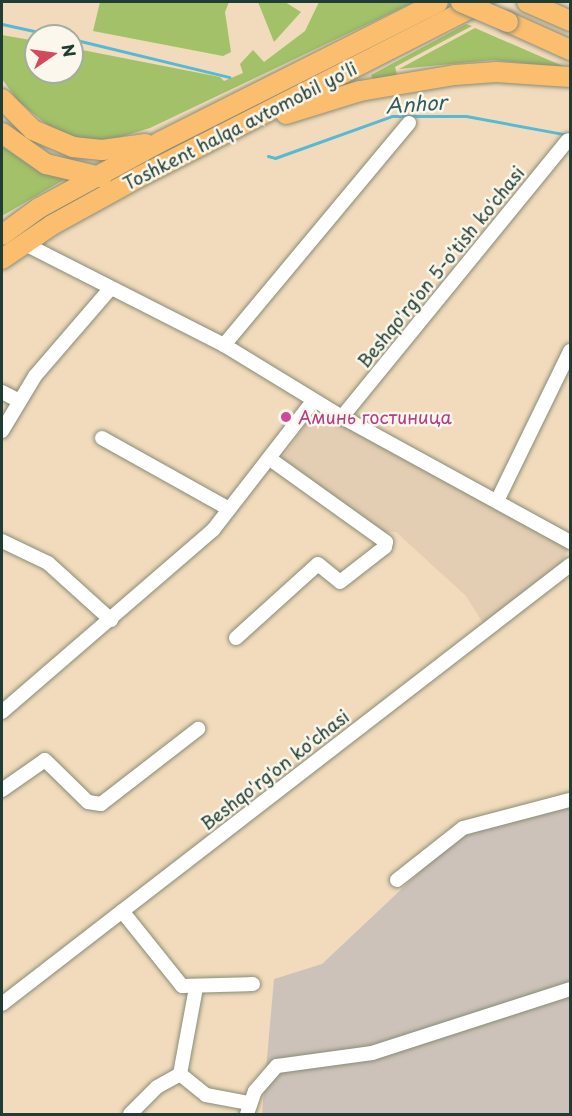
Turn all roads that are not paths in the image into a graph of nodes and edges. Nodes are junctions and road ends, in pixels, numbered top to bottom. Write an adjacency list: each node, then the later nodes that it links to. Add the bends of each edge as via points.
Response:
1 (438, 2): 12 (highway, Toshkent halqa avtomobil yo'li)
2 (461, 2): 6 (highway, bridge)
3 (483, 2): 13 (highway, Toshkent halqa avtomobil yo'li)
4 (532, 4): 5 (highway)
5 (570, 21)
6 (570, 50)
7 (570, 76): 13 (highway, via 496,72 391,84 332,98)
8 (2, 99): 12 (highway, via 33,130 73,147 102,150)
9 (409, 123): 21 (street)
10 (2, 133): 15 (highway, via 46,164)
11 (568, 140): 26 (street, Beshqo'rg'on 5-o'tish ko'chasi)
12 (160, 142): 14 (highway, via 155,148 157,159); 15 (highway, Toshkent halqa avtomobil yo'li)
13 (210, 142): 14 (highway, Toshkent halqa avtomobil yo'li)
14 (172, 162): 16 (highway, Toshkent halqa avtomobil yo'li)
15 (95, 177): 16 (highway); 17 (highway, Toshkent halqa avtomobil yo'li)
16 (139, 177): 18 (highway, Toshkent halqa avtomobil yo'li)
17 (2, 235)
18 (23, 243): 19 (highway, Toshkent halqa avtomobil yo'li); 20 (street)
19 (2, 259)
20 (110, 289): 21 (street); 24 (street, via 54,351)
21 (224, 345): 25 (street)
22 (570, 351): 30 (street)
23 (2, 392): 24 (street)
24 (18, 400): 27 (street)
25 (313, 401): 26 (street); 29 (street)
26 (342, 417): 30 (street)
27 (2, 431)
28 (102, 438): 31 (street)
29 (270, 459): 31 (street); 36 (street, via 386,542 385,547 340,582 318,564)
30 (497, 501): 33 (street)
31 (230, 509): 35 (street, via 213,530)
32 (2, 541): 35 (street, via 48,563)
33 (570, 542)
34 (570, 565): 42 (street, Beshqo'rg'on ko'chasi)
35 (111, 620): 37 (street)
36 (236, 638)
37 (4, 706)
38 (198, 729): 39 (street, via 101,804 88,802 45,760)
39 (2, 790)
40 (570, 800): 41 (street, via 463,828)
41 (397, 880)
42 (122, 911): 44 (street, via 182,986); 46 (street, Beshqo'rg'on ko'chasi)
43 (253, 984): 44 (street)
44 (196, 988): 47 (street)
45 (570, 989): 48 (street, via 372,1053 277,1066 265,1076)
46 (2, 1002)
47 (180, 1074): 48 (street, via 206,1095); 49 (street, via 157,1087)
48 (248, 1109)
49 (136, 1112)

